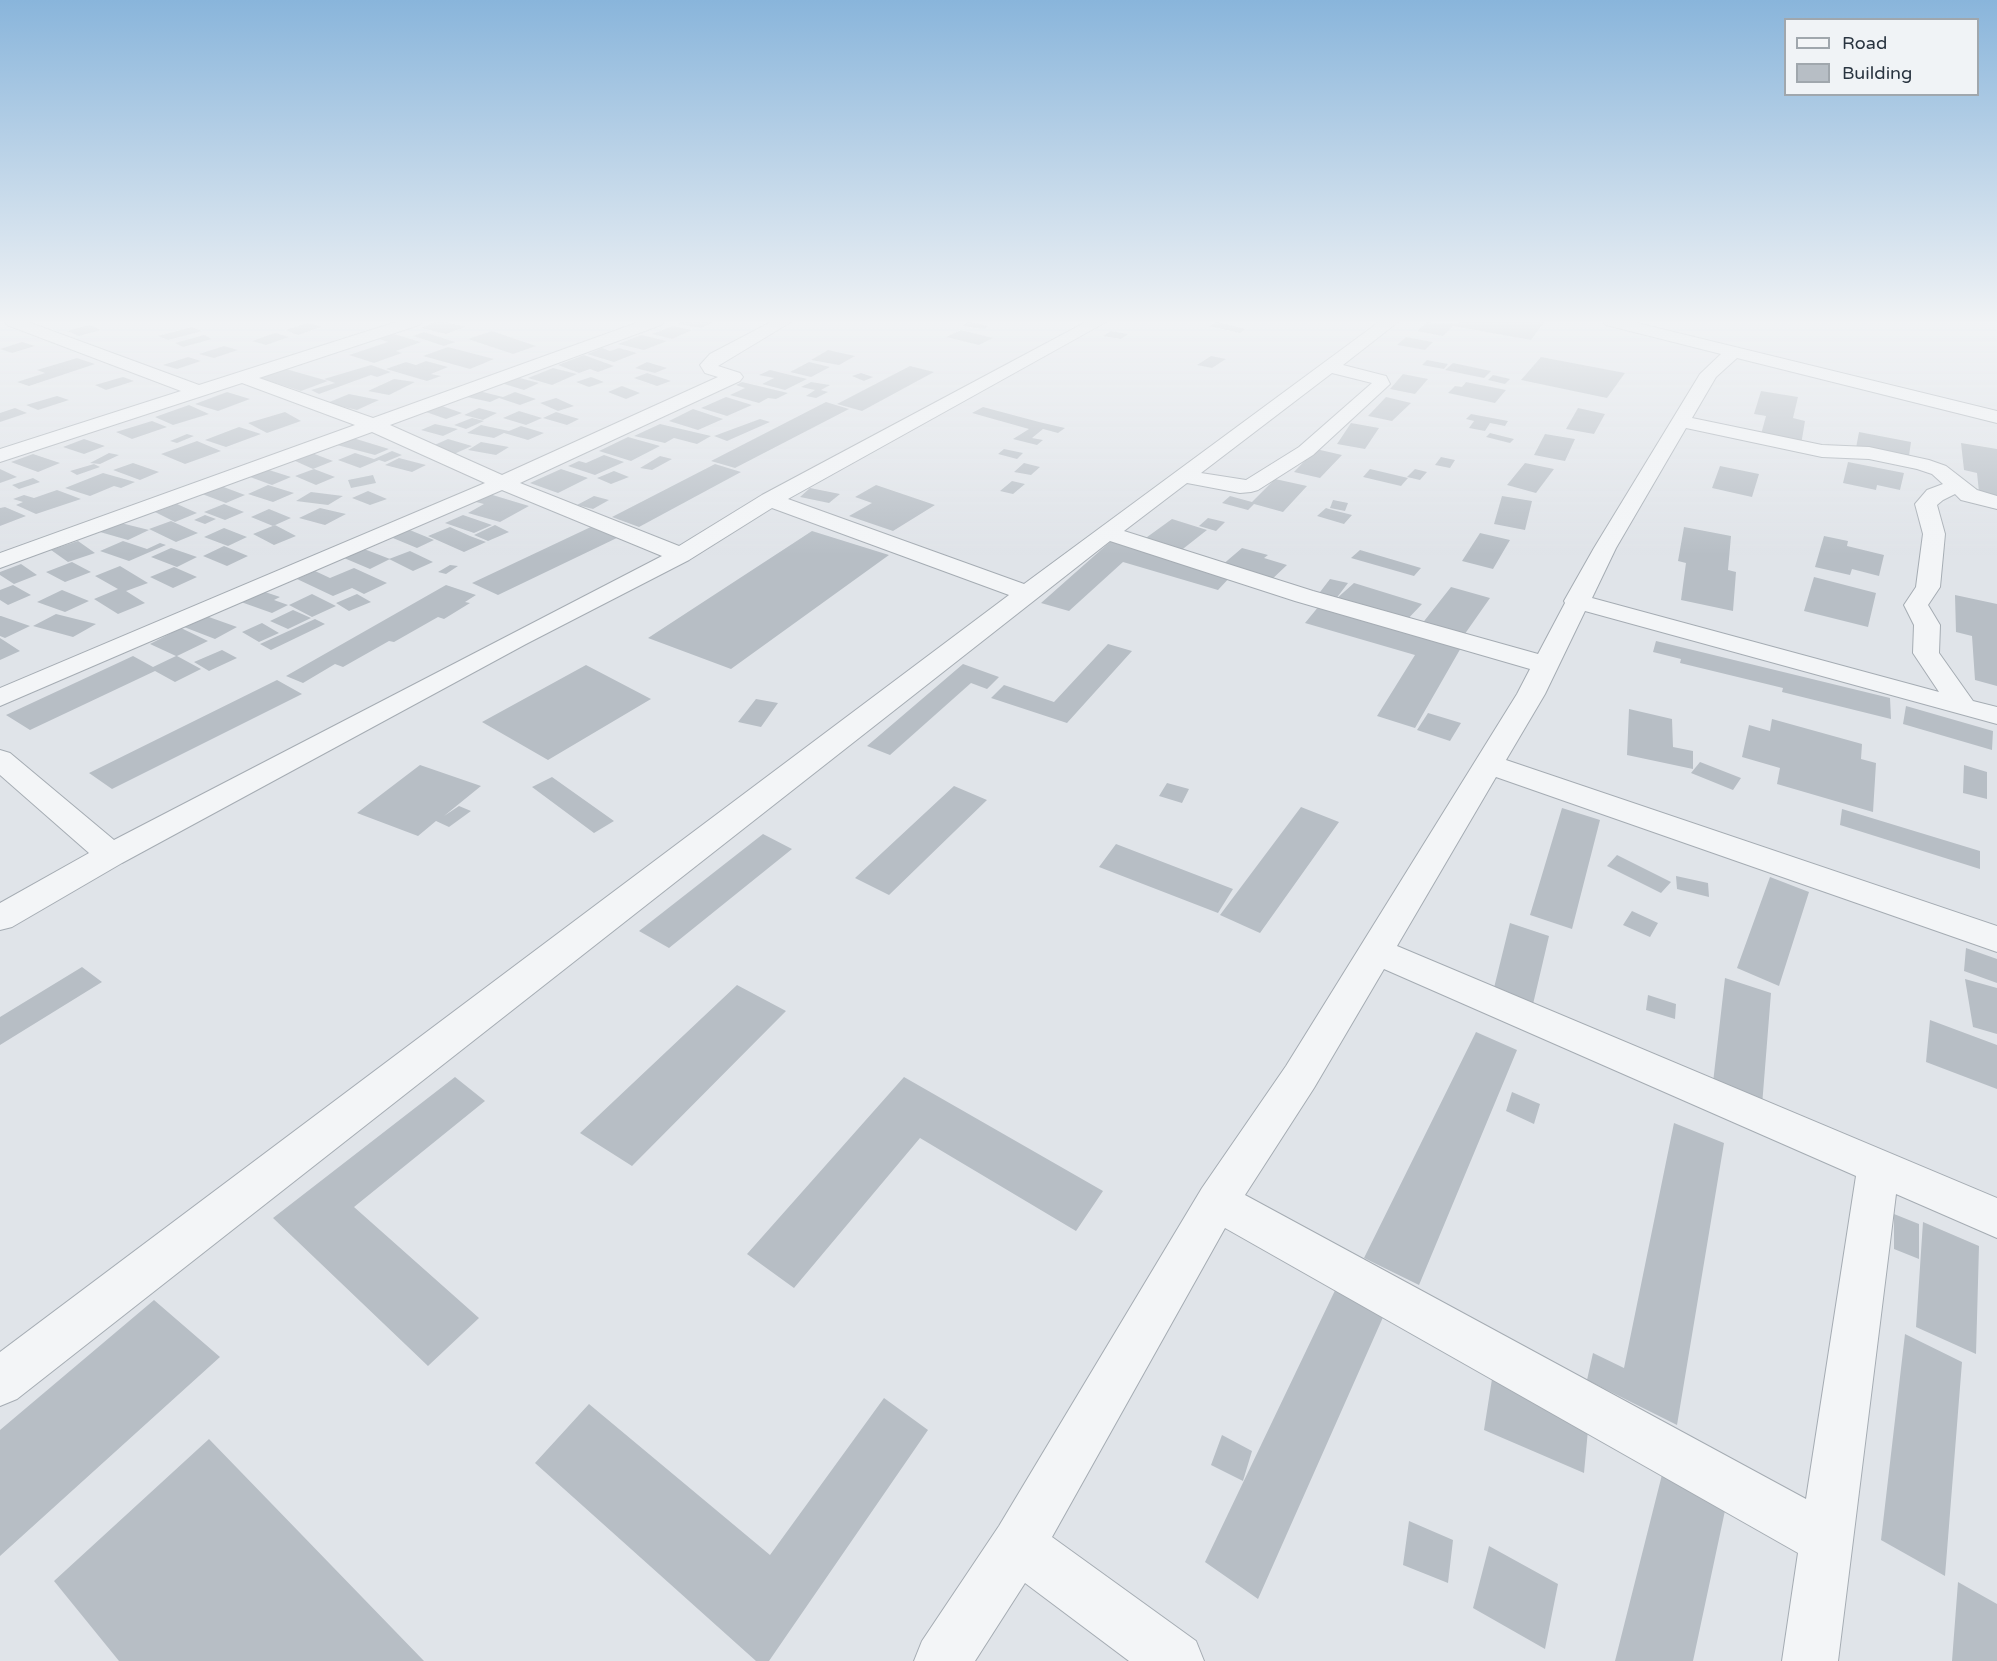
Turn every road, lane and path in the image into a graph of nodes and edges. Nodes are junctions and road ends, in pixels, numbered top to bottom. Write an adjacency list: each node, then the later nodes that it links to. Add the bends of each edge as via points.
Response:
1 (177, 400): 13 (street)
2 (303, 400): 12 (street)
3 (443, 400): 12 (street)
4 (685, 400): 15 (street)
5 (955, 400): 17 (street)
6 (1285, 400): 14 (street)
7 (1363, 400): 14 (street, via 1306,450 1251,486)
8 (1694, 400): 11 (street)
9 (1926, 400): 10 (street)
10 (1997, 417)
11 (1681, 422): 16 (street, via 1822,451 1869,453 1922,464 1939,470); 23 (street)
12 (373, 425): 15 (street); 21 (street)
13 (0, 456)
14 (1184, 476): 19 (street)
15 (504, 482): 20 (street); 25 (street)
16 (1957, 486): 18 (street, via 1968,495); 26 (street, via 1935,495 1926,504 1934,534 1928,587 1916,605 1928,626 1926,652)
17 (770, 500): 20 (street); 22 (street)
18 (1997, 502)
19 (1107, 533): 22 (street); 24 (street, via 1304,596)
20 (681, 555): 30 (street)
21 (0, 561)
22 (1028, 594): 37 (street)
23 (1576, 601): 24 (street); 26 (street)
24 (1546, 665): 29 (street)
25 (0, 698)
26 (1963, 707): 27 (street)
27 (1997, 716)
28 (0, 759): 30 (street)
29 (1489, 764): 32 (street); 33 (street)
30 (111, 855): 31 (street)
31 (0, 918)
32 (1997, 939)
33 (1376, 951): 34 (street); 35 (street, via 1300,1077)
34 (1878, 1167): 36 (street); 38 (street)
35 (1217, 1201): 38 (street); 39 (street)
36 (1997, 1218)
37 (0, 1382)
38 (1826, 1539): 42 (street)
39 (1018, 1545): 40 (street); 41 (street)
40 (942, 1661)
41 (1176, 1661)
42 (1810, 1661)

